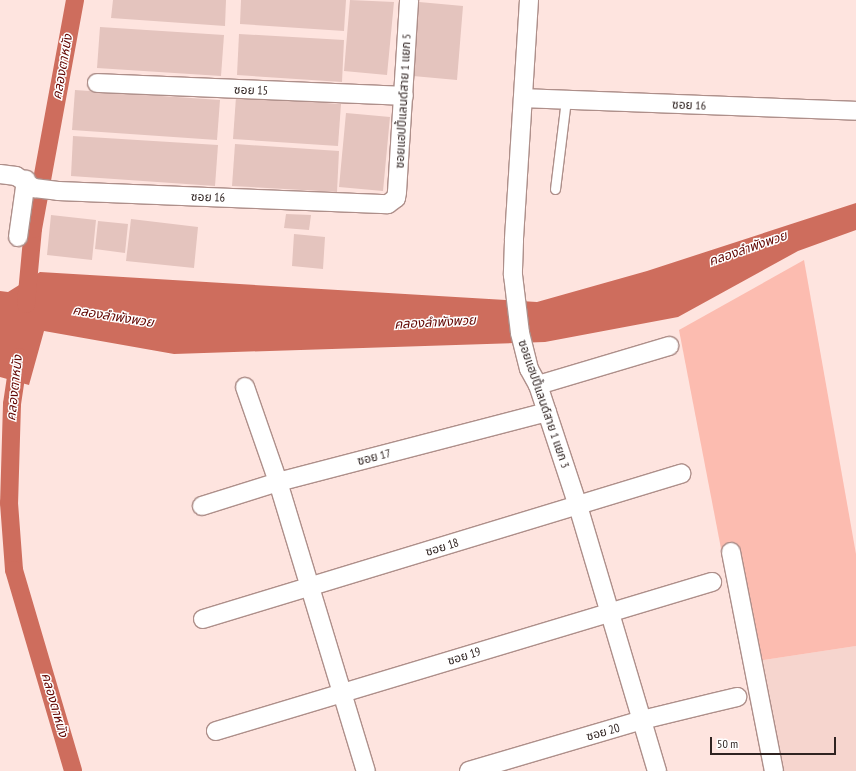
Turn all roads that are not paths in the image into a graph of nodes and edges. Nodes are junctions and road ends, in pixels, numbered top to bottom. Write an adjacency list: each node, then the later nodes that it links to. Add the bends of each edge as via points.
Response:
1 (409, 0): 4 (street, ซอยแฮปปี้แลนด์สาย 1 แยก 5)
2 (528, 0): 5 (street, ซอยแฮปปี้แลนด์สาย 1 แยก 3)
3 (97, 83): 4 (street, ซอย 15)
4 (404, 96): 11 (street, ซอยแฮปปี้แลนด์สาย 1 แยก 5, via 397,192)
5 (523, 98): 6 (street, ซอย 16); 14 (street, ซอยแฮปปี้แลนด์สาย 1 แยก 3, via 513,275 520,333 529,369)
6 (566, 100): 7 (street, ซอย 16); 10 (lane)
7 (856, 111)
8 (0, 174): 9 (street, ซอย 16, via 16,176)
9 (30, 184): 11 (street, ซอย 16, via 58,192 382,204); 12 (street)
10 (555, 188)
11 (393, 201)
12 (18, 237)
13 (669, 346): 14 (street)
14 (538, 385): 16 (street, ซอยแฮปปี้แลนด์สาย 1 แยก 3)
15 (245, 387): 18 (street)
16 (547, 412): 18 (street, ซอย 17); 20 (street, ซอยแฮปปี้แลนด์สาย 1 แยก 3)
17 (681, 474): 20 (street, ซอย 18)
18 (278, 482): 19 (street, ซอย 17); 23 (street)
19 (202, 506)
20 (578, 506): 23 (street, ซอย 18); 24 (street, ซอยแฮปปี้แลนด์สาย 1 แยก 3)
21 (731, 552): 33 (street)
22 (712, 582): 24 (street, ซอย 19)
23 (310, 587): 25 (street, ซอย 18); 26 (street)
24 (609, 611): 26 (street, ซอย 19); 28 (street, ซอยแฮปปี้แลนด์สาย 1 แยก 3)
25 (203, 618)
26 (342, 693): 29 (street, ซอย 19); 30 (street)
27 (737, 697): 28 (street, ซอย 20)
28 (642, 720): 31 (street, ซอย 20); 32 (street, ซอยแฮปปี้แลนด์สาย 1 แยก 3)
29 (216, 731)
30 (366, 771)
31 (470, 771)
32 (657, 771)
33 (774, 771)

